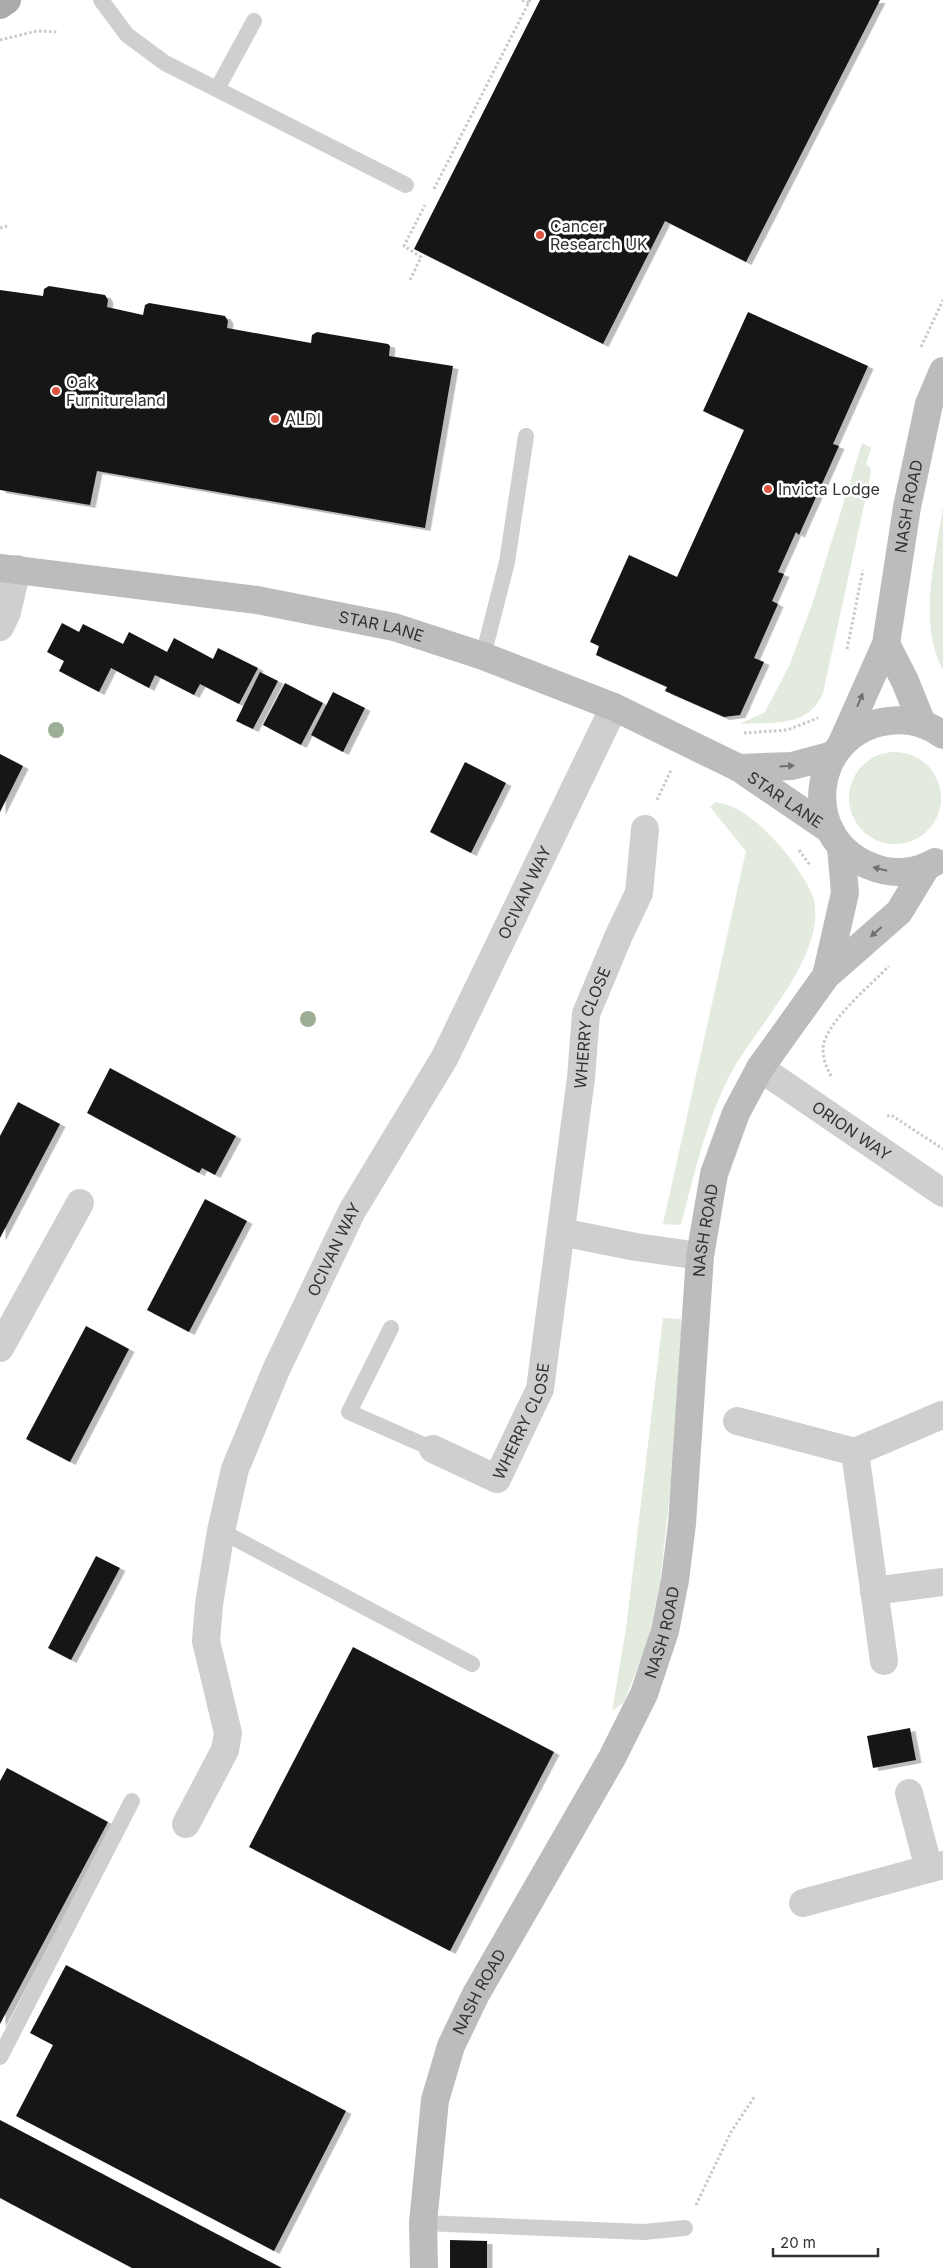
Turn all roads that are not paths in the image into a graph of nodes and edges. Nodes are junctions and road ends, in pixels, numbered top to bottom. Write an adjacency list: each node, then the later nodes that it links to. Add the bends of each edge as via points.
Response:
1 (7, 0): 3 (main road)
2 (101, 0): 5 (lane, via 127,35 165,63)
3 (0, 5)
4 (254, 21): 5 (lane)
5 (217, 89): 6 (lane)
6 (406, 185)
7 (943, 371): 11 (street, NASH ROAD, via 929,404 907,507)
8 (526, 436): 12 (lane, via 507,562)
9 (9, 568): 10 (street, via 7,612); 12 (street, STAR LANE, via 257,600 394,627)
10 (0, 627)
11 (886, 644): 14 (street); 15 (street, NASH ROAD, one-way to 11)
12 (484, 656): 13 (street, STAR LANE)
13 (614, 708): 16 (street, STAR LANE); 32 (street, OCIVAN WAY, via 445,1057 348,1220 276,1370 239,1460)
14 (933, 729): 15 (street, via 900,719 878,722 858,731)
15 (837, 750): 16 (street, STAR LANE, one-way to 15, via 792,766); 18 (street, NASH ROAD, via 823,779 822,805)
16 (740, 768): 18 (street, STAR LANE)
17 (645, 829): 24 (street, WHERRY CLOSE, via 639,893 586,1014)
18 (835, 838): 19 (street, STAR LANE, one-way to 18, via 904,872 881,870 859,862); 20 (street, NASH ROAD, via 845,893)
19 (935, 862): 20 (street, NASH ROAD, one-way to 20, via 899,912)
20 (826, 976): 21 (street, NASH ROAD)
21 (760, 1068): 22 (street, ORION WAY); 25 (street, NASH ROAD, via 736,1113 714,1174)
22 (943, 1193)
23 (80, 1203): 27 (street)
24 (561, 1232): 25 (street, via 636,1248); 30 (street, WHERRY CLOSE, via 540,1389 497,1479)
25 (700, 1256): 43 (street, NASH ROAD, via 682,1524 665,1631 644,1694 612,1758 476,1994 451,2046 435,2100)
26 (391, 1328): 30 (lane, via 349,1412)
27 (0, 1348)
28 (942, 1415): 31 (street)
29 (737, 1421): 31 (street)
30 (433, 1449)
31 (855, 1452): 34 (street)
32 (221, 1531): 36 (lane); 39 (street, OCIVAN WAY, via 208,1604 206,1641 228,1733 225,1750)
33 (943, 1582): 34 (street)
34 (874, 1590): 35 (street)
35 (884, 1661)
36 (472, 1664)
37 (909, 1793): 40 (street)
38 (132, 1801): 42 (lane)
39 (186, 1824)
40 (936, 1867): 41 (street)
41 (803, 1903)
42 (0, 2057)
43 (423, 2223): 44 (lane, via 644,2232); 45 (street, NASH ROAD)
44 (685, 2228)
45 (424, 2268)

